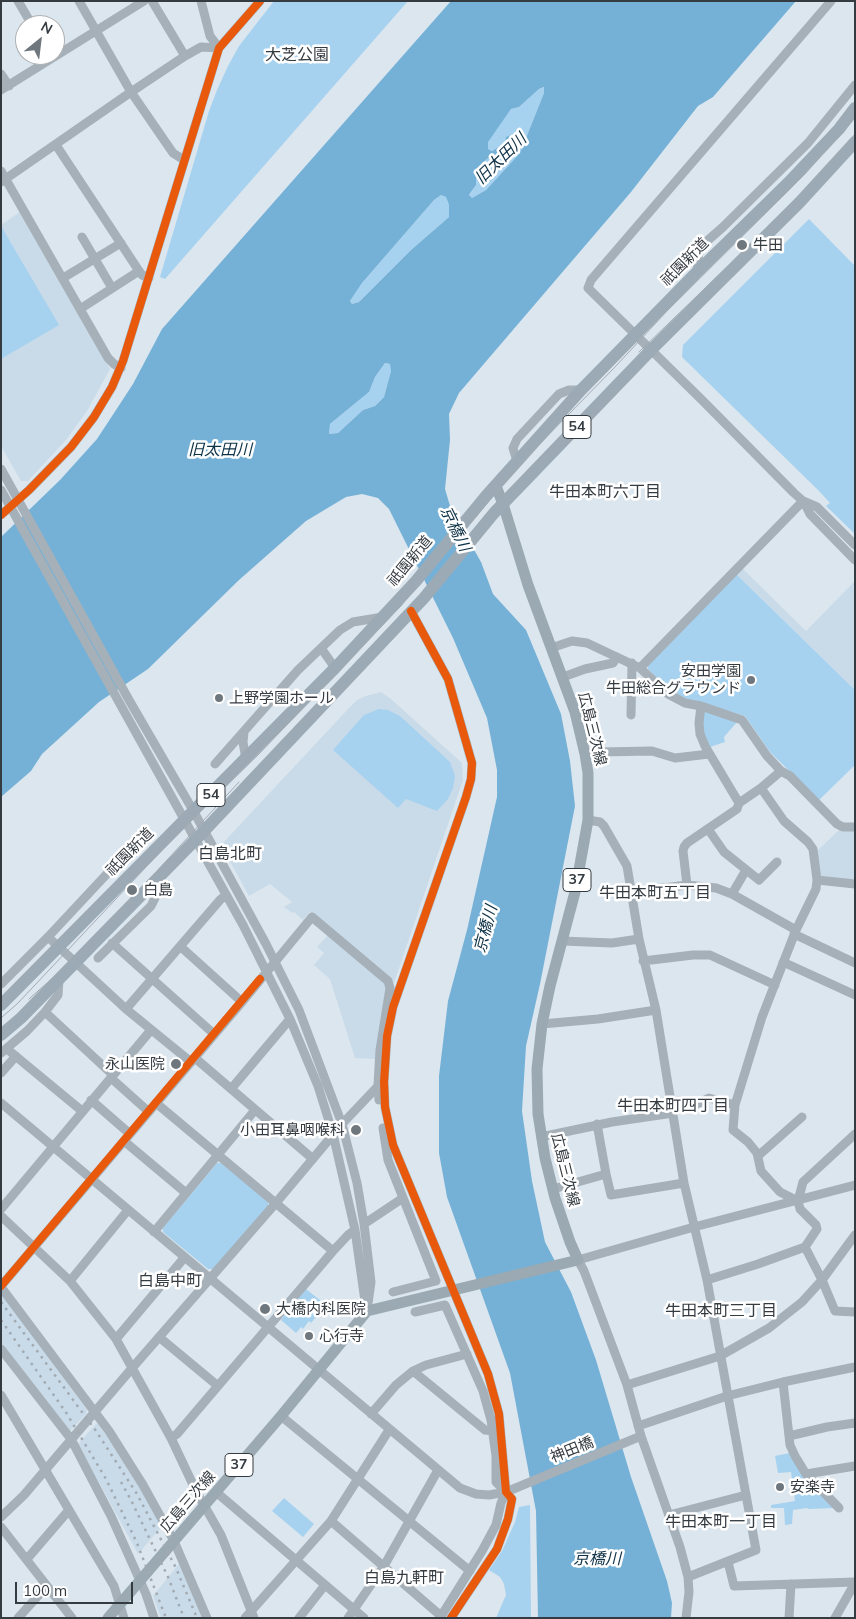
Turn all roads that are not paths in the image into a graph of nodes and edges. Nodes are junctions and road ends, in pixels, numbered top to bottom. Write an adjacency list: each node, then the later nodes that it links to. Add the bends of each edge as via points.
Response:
1 (18, 1): 8 (street)
2 (79, 1): 9 (street)
3 (144, 1): 9 (street)
4 (152, 1): 12 (street)
5 (201, 1): 10 (street, via 210,36)
6 (260, 1): 10 (street)
7 (832, 1): 36 (street, via 591,280 588,288)
8 (26, 15)
9 (96, 32): 11 (street); 17 (street)
10 (219, 48): 12 (street, via 201,47); 21 (street)
11 (65, 49)
12 (185, 56): 17 (street)
13 (39, 65): 16 (street)
14 (1, 74): 16 (street)
15 (855, 85): 22 (street)
16 (5, 88)
17 (131, 92): 20 (street); 21 (street, via 173,153)
18 (855, 108): 24 (highway, 祇園新道 / 54)
19 (855, 142): 37 (highway, 54, via 800,202)
20 (56, 145): 23 (street); 26 (street)
21 (184, 160): 32 (street)
22 (785, 166): 24 (street); 27 (street)
23 (3, 178): 31 (street)
24 (788, 183): 30 (highway, 祇園新道 / 54)
25 (82, 237): 28 (street)
26 (121, 243): 28 (street); 29 (street)
27 (700, 249): 30 (street); 33 (street)
28 (96, 259): 31 (street); 34 (street)
29 (139, 271): 32 (street); 34 (street)
30 (697, 272): 36 (highway, 祇園新道 / 54)
31 (63, 278): 35 (street)
32 (149, 278): 38 (street)
33 (665, 278)
34 (112, 288): 35 (street)
35 (80, 308): 38 (street, via 108,358)
36 (636, 335): 37 (street); 40 (highway, 祇園新道 / 54, via 581,390)
37 (651, 350): 43 (street); 44 (highway, 54)
38 (121, 368): 42 (street, via 94,417 71,447)
39 (1, 468): 42 (street)
40 (496, 486): 44 (main road, 広島三次線 / 37); 50 (highway, 祇園新道 / 54)
41 (1, 490): 45 (street)
42 (18, 499): 45 (street); 57 (street)
43 (804, 501): 47 (street, via 817,507); 48 (street, via 810,514); 54 (street)
44 (503, 504): 49 (highway, 54); 52 (main road, 広島三次線 / 37)
45 (10, 507): 46 (street); 57 (street)
46 (1, 515)
47 (855, 545)
48 (855, 560)
49 (410, 611): 72 (highway, 54); 119 (street, via 448,679 472,763 466,798 393,1006)
50 (383, 617): 51 (street, via 353,622); 55 (highway, 祇園新道 / 54)
51 (322, 648): 55 (street); 60 (street, via 298,670)
52 (552, 648): 53 (street, via 579,641); 56 (main road, 広島三次線 / 37)
53 (617, 657): 54 (street); 56 (street, via 613,663)
54 (636, 665): 58 (street, via 668,694 685,703); 59 (street)
55 (335, 668): 63 (highway, 祇園新道 / 54)
56 (563, 677): 61 (main road, 広島三次線 / 37)
57 (125, 703): 68 (street)
58 (701, 706): 62 (street, via 700,734); 65 (street, via 742,720)
59 (630, 715)
60 (244, 732): 63 (street, via 242,742); 64 (street)
61 (585, 754): 62 (street, via 652,751 675,758); 69 (main road, 広島三次線 / 37)
62 (709, 754): 67 (street)
63 (246, 760): 68 (highway, 祇園新道 / 54)
64 (215, 764)
65 (781, 772): 66 (street); 70 (street, via 790,776 836,824)
66 (761, 788): 67 (street); 79 (street, via 784,821 813,849)
67 (739, 803): 71 (street, via 737,809)
68 (189, 816): 72 (street); 77 (highway, 祇園新道 / 54)
69 (588, 820): 82 (street, via 604,826 626,866); 88 (main road, 広島三次線 / 37, via 575,892)
70 (855, 827)
71 (708, 829): 76 (street, via 724,852); 81 (street, via 684,847)
72 (200, 835): 78 (highway, 54); 84 (street); 93 (street)
73 (133, 846): 75 (street)
74 (777, 862): 76 (street, via 759,880)
75 (113, 868): 77 (street); 86 (street)
76 (746, 870): 83 (street)
77 (132, 873): 90 (highway, 祇園新道 / 54)
78 (158, 876): 89 (street, via 158,894 151,906); 95 (highway, 54)
79 (818, 880): 80 (street); 85 (street)
80 (855, 884)
81 (687, 885): 82 (street); 83 (street, via 716,888)
82 (631, 892): 87 (street)
83 (732, 894): 85 (street)
84 (226, 895): 91 (street); 98 (street)
85 (795, 932): 96 (street); 97 (street)
86 (48, 937): 90 (street); 101 (street)
87 (638, 939): 88 (street, via 612,943); 94 (street)
88 (562, 940): 110 (main road, 広島三次線 / 37)
89 (112, 943): 92 (street); 99 (street)
90 (59, 947): 95 (street); 105 (highway, 祇園新道 / 54)
91 (181, 947): 99 (street); 104 (street)
92 (98, 958)
93 (275, 961): 98 (street); 119 (street, via 312,917 388,981 390,988 380,1050); 130 (street, via 299,1010)
94 (643, 961): 102 (street, via 710,955); 107 (street)
95 (76, 962): 100 (highway, 54); 106 (street)
96 (783, 962): 102 (street); 103 (street)
97 (855, 963)
98 (267, 971): 104 (street); 109 (street)
99 (152, 979): 106 (street); 112 (street)
100 (59, 980): 108 (street, via 58,995); 113 (highway, 54)
101 (1, 984)
102 (774, 985): 124 (street)
103 (855, 995)
104 (242, 1002): 112 (street)
105 (1, 1005)
106 (126, 1010): 111 (street)
107 (656, 1010): 110 (street); 127 (street)
108 (45, 1012): 114 (street); 118 (street)
109 (290, 1019): 120 (street); 132 (street)
110 (542, 1024): 134 (main road, 広島三次線 / 37, via 537,1070)
111 (151, 1030): 116 (street); 118 (street)
112 (214, 1034): 116 (street)
113 (1, 1035)
114 (4, 1051): 115 (street)
115 (16, 1056): 117 (street); 126 (street)
116 (193, 1060): 120 (street); 122 (street)
117 (1, 1073)
118 (112, 1077): 121 (street); 128 (street)
119 (381, 1084): 130 (street); 146 (street, via 380,1110 388,1160); 167 (street, via 393,1145)
120 (230, 1089): 125 (street)
121 (91, 1100): 126 (street); 135 (street)
122 (156, 1103): 128 (street); 137 (street)
123 (1, 1104): 136 (street, 神田橋)
124 (735, 1105): 127 (street, via 709,1098); 138 (street, via 733,1130)
125 (255, 1110): 137 (street); 139 (street)
126 (82, 1111): 136 (street)
127 (673, 1111): 131 (street); 142 (street)
128 (148, 1112): 135 (street)
129 (802, 1117): 138 (street)
130 (342, 1124): 132 (street); 152 (street)
131 (598, 1124): 134 (street); 140 (street)
132 (334, 1134): 139 (street); 154 (street)
133 (855, 1134): 147 (street, via 803,1182)
134 (541, 1137): 144 (main road, 広島三次線 / 37)
135 (127, 1138): 141 (street); 145 (street)
136 (52, 1146): 141 (street, 神田橋); 149 (street)
137 (217, 1155): 145 (street); 148 (street)
138 (758, 1156): 147 (street, via 761,1171 780,1192)
139 (313, 1159): 148 (street)
140 (606, 1174): 142 (street, via 611,1195); 144 (street)
141 (91, 1180): 150 (street, 神田橋); 157 (street)
142 (684, 1183): 153 (street)
143 (855, 1185): 147 (street)
144 (553, 1189): 161 (main road, 広島三次線 / 37)
145 (186, 1193): 155 (street)
146 (403, 1198): 152 (street); 168 (street, via 436,1281)
147 (798, 1201): 153 (street); 158 (street, via 800,1209 817,1229)
148 (275, 1204): 159 (street); 162 (street)
149 (1, 1208)
150 (128, 1210): 155 (street, 神田橋); 165 (street)
151 (1, 1216): 157 (street)
152 (364, 1224): 169 (street, via 371,1282)
153 (694, 1227): 161 (street); 163 (street)
154 (355, 1230): 159 (street); 169 (street)
155 (154, 1232): 160 (street, 神田橋)
156 (855, 1235): 164 (street)
157 (34, 1247): 165 (street); 166 (street)
158 (805, 1247): 163 (street); 164 (street)
159 (333, 1252): 172 (street)
160 (184, 1258): 162 (street, 神田橋); 174 (street)
161 (573, 1262): 167 (main road); 183 (street, via 584,1271)
162 (209, 1279): 172 (street, 神田橋); 173 (street)
163 (707, 1280): 177 (street)
164 (822, 1280): 171 (street, via 835,1310); 177 (street, via 775,1324)
165 (70, 1281): 174 (street)
166 (1, 1286): 187 (street)
167 (452, 1290): 169 (main road); 204 (street, via 488,1374 499,1414)
168 (393, 1292)
169 (367, 1311): 180 (main road, 広島三次線 / 37)
170 (415, 1312): 176 (street, via 445,1305)
171 (855, 1312)
172 (268, 1328): 180 (street, 神田橋); 184 (street)
173 (160, 1337): 178 (street); 184 (street)
174 (116, 1339): 178 (street)
175 (1, 1349): 197 (street)
176 (467, 1354): 181 (street); 193 (street, via 483,1391)
177 (720, 1356): 183 (street); 186 (street)
178 (133, 1367): 187 (street); 196 (street)
179 (855, 1367): 182 (street)
180 (319, 1370): 188 (street, 神田橋); 189 (main road, 広島三次線 / 37)
181 (413, 1371): 188 (street); 193 (street, via 485,1430)
182 (783, 1382): 186 (street); 195 (street)
183 (627, 1385): 191 (street)
184 (218, 1386): 196 (street)
185 (1, 1395): 199 (street)
186 (727, 1396): 191 (street); 205 (street)
187 (94, 1412): 197 (street); 214 (street, via 143,1485)
188 (370, 1414): 192 (street, 神田橋)
189 (281, 1416): 202 (street); 203 (main road, 広島三次線 / 37)
190 (855, 1423): 195 (street)
191 (638, 1426): 194 (street)
192 (389, 1430): 200 (street, 神田橋); 202 (street)
193 (493, 1431): 204 (street, via 496,1482)
194 (642, 1436): 204 (street, 神田橋); 209 (street)
195 (789, 1436): 201 (street, via 795,1456)
196 (171, 1438): 206 (street)
197 (71, 1439): 199 (street); 221 (street)
198 (855, 1466): 201 (street)
199 (46, 1470): 208 (street); 210 (street)
200 (438, 1470): 204 (street, 神田橋, via 468,1492 489,1495); 211 (street)
201 (806, 1474): 207 (street)
202 (358, 1479): 211 (street); 212 (street)
203 (216, 1492): 206 (main road, 広島三次線 / 37); 216 (street)
204 (506, 1492): 219 (street, via 496,1525); 240 (street, via 512,1501 497,1549)
205 (746, 1495): 209 (street); 217 (street, via 756,1550)
206 (204, 1506): 214 (main road, 広島三次線 / 37); 228 (street, via 229,1553)
207 (839, 1508)
208 (69, 1510): 215 (street); 226 (street, via 114,1586)
209 (669, 1516): 220 (street)
210 (1, 1517)
211 (409, 1521): 218 (street); 219 (street)
212 (331, 1522): 216 (street); 218 (street)
213 (1, 1527): 215 (street)
214 (174, 1541): 221 (main road, 広島三次線 / 37); 235 (street)
215 (27, 1559): 225 (street)
216 (296, 1560): 224 (street); 228 (street)
217 (728, 1562): 220 (street); 223 (street, via 734,1586)
218 (384, 1566): 227 (street); 229 (street)
219 (470, 1571): 229 (street)
220 (688, 1578): 241 (street)
221 (140, 1581): 226 (main road, 広島三次線 / 37); 234 (street)
222 (855, 1583): 223 (street); 243 (street)
223 (791, 1584): 242 (street)
224 (325, 1585): 227 (street); 237 (street)
225 (47, 1586): 230 (street); 231 (street)
226 (120, 1604): 232 (main road, 広島三次線 / 37); 233 (street)
227 (354, 1609): 238 (street); 239 (street)
228 (253, 1614): 236 (street)
229 (440, 1617)
230 (18, 1618)
231 (72, 1618)
232 (108, 1618)
233 (124, 1618)
234 (154, 1618)
235 (207, 1618)
236 (245, 1618)
237 (299, 1618)
238 (348, 1618)
239 (364, 1618)
240 (451, 1618)
241 (686, 1618)
242 (788, 1618)
243 (835, 1618)

